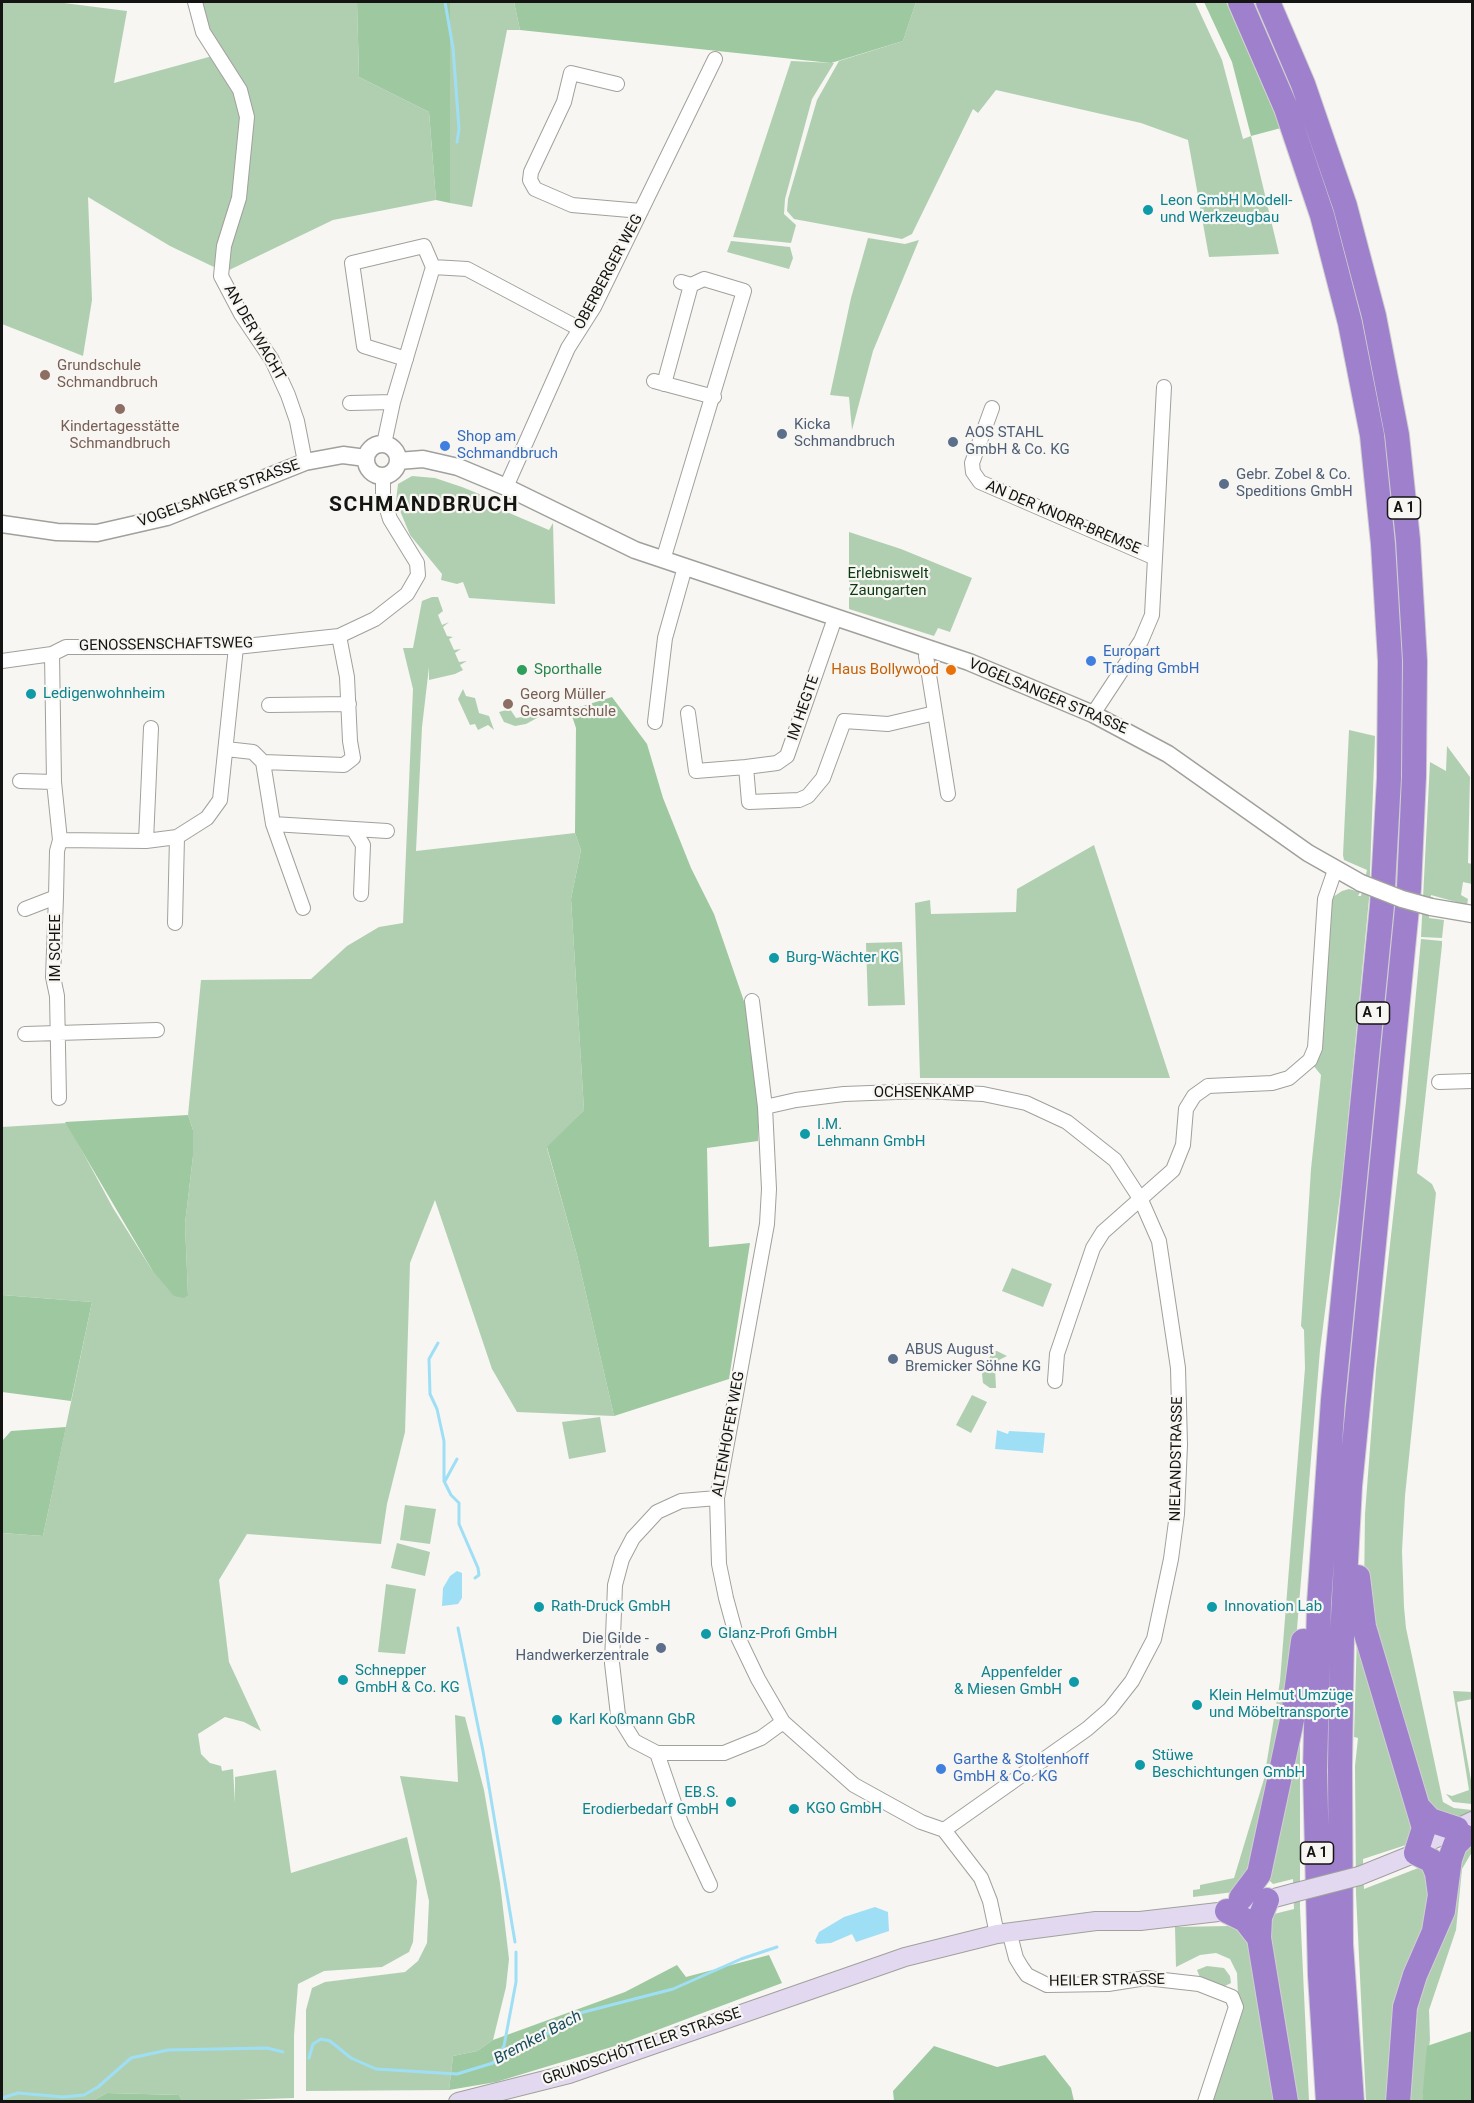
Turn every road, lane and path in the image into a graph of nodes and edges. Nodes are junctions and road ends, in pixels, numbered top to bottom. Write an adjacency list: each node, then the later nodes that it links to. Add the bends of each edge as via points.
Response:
1 (195, 2): 18 (street, AN DER WACHT, via 203,32 240,90 247,117 239,198 224,246 221,276 272,360 288,395)
2 (1240, 2): 69 (highway, A 1, via 1286,108 1322,215 1347,313 1372,435 1390,661 1381,926 1333,1400)
3 (1268, 2): 67 (highway, A 1, via 1303,84 1345,206 1374,316 1396,435 1414,639 1409,888)
4 (715, 59): 6 (street, OBERBERGER WEG)
5 (617, 84): 6 (street, via 571,73 564,102 530,180 535,189 572,205)
6 (641, 211): 8 (street, OBERBERGER WEG)
7 (433, 267): 8 (street, via 467,269); 9 (street); 9 (street, via 424,246 352,263 364,346)
8 (580, 329): 20 (street, OBERBERGER WEG, via 558,368)
9 (406, 359): 12 (street)
10 (1164, 387): 22 (street, AN DER KNORR-BREMSE)
11 (714, 397): 11 (street, via 744,291 704,279 686,284 659,382); 23 (street)
12 (393, 402): 13 (street); 15 (street)
13 (350, 403)
14 (992, 408): 22 (street, AN DER KNORR-BREMSE, via 972,463 981,482)
15 (384, 444): 16 (street, via 374,446); 17 (street, via 395,450)
16 (366, 458): 18 (street, VOGELSANGER STRASSE, via 343,455); 19 (street, via 368,470)
17 (398, 460): 19 (street, via 394,471); 20 (street, VOGELSANGER STRASSE, via 446,463)
18 (305, 462): 21 (street, VOGELSANGER STRASSE, via 136,526 80,533)
19 (383, 477): 26 (street, GENOSSENSCHAFTSWEG, via 388,513 417,563 417,579 393,608)
20 (506, 487): 23 (street, VOGELSANGER STRASSE, via 613,541)
21 (2, 524)
22 (1154, 557): 35 (street, AN DER KNORR-BREMSE, via 1148,627)
23 (663, 560): 24 (street, VOGELSANGER STRASSE)
24 (685, 567): 25 (street, VOGELSANGER STRASSE); 36 (street, via 665,638)
25 (835, 618): 28 (street, VOGELSANGER STRASSE); 40 (street, IM HEGTE, via 787,756 777,763)
26 (339, 636): 27 (street, GENOSSENSCHAFTSWEG); 31 (street)
27 (236, 646): 29 (street, GENOSSENSCHAFTSWEG, via 66,646); 38 (street)
28 (927, 649): 34 (street); 35 (street, VOGELSANGER STRASSE)
29 (52, 654): 30 (street, GENOSSENSCHAFTSWEG); 42 (street, IM SCHEE)
30 (2, 661)
31 (349, 704): 32 (street); 39 (street, via 353,758 344,765)
32 (269, 705)
33 (688, 713): 40 (street, IM HEGTE, via 696,771)
34 (935, 713): 40 (street, via 888,724 844,722 823,778 808,796 799,800 750,802); 43 (street)
35 (1093, 714): 50 (street, VOGELSANGER STRASSE, via 1168,754)
36 (655, 722)
37 (151, 728): 49 (street)
38 (226, 749): 39 (street, via 253,752); 47 (street, via 220,800 207,818)
39 (263, 762): 44 (street)
40 (746, 767)
41 (20, 782): 42 (street)
42 (54, 782): 48 (street, IM SCHEE)
43 (948, 794)
44 (273, 824): 45 (street); 53 (street)
45 (353, 829): 46 (street); 51 (street, via 363,845)
46 (387, 831)
47 (177, 837): 49 (street); 56 (street)
48 (60, 840): 49 (street); 52 (street, IM SCHEE)
49 (147, 841)
50 (1335, 870): 55 (street, VOGELSANGER STRASSE, bridge, via 1402,899); 65 (street, via 1325,899 1315,1048 1310,1060 1289,1078 1272,1083 1215,1085 1200,1090 1186,1110 1177,1162 1169,1176)
51 (361, 894)
52 (56, 897): 54 (street); 60 (street, IM SCHEE, via 52,977 57,996)
53 (303, 908)
54 (25, 909)
55 (1473, 914)
56 (175, 923)
57 (752, 1001): 64 (street, ALTENHOFER WEG)
58 (157, 1030): 60 (street)
59 (25, 1034): 60 (street)
60 (57, 1034): 63 (street, IM SCHEE)
61 (1473, 1081): 62 (street)
62 (1439, 1082)
63 (59, 1098)
64 (765, 1107): 65 (street, OCHSENKAMP, via 844,1094 923,1091 962,1091 1014,1099 1057,1115 1082,1132 1115,1160); 68 (street, ALTENHOFER WEG, via 767,1224)
65 (1141, 1200): 66 (street, via 1103,1232 1093,1248 1057,1354); 74 (street, NIELANDSTRASSE, via 1159,1241 1178,1368 1177,1514 1157,1629 1132,1681 1110,1709)
66 (1055, 1381)
67 (1350, 1486): 72 (highway, via 1364,1628); 87 (highway, A 1, via 1340,1766 1341,1944)
68 (717, 1498): 70 (street, ALTENHOFER WEG, via 719,1564 735,1631); 71 (street, via 681,1501 657,1512 633,1538 615,1585 612,1663 618,1715 634,1741)
69 (1319, 1604): 76 (highway, via 1305,1632 1293,1715); 86 (highway, A 1, via 1315,1782)
70 (783, 1722): 71 (street, via 761,1738 724,1753); 74 (street, ALTENHOFER WEG, via 854,1785 921,1822)
71 (657, 1753): 77 (street, via 681,1823)
72 (1418, 1807): 73 (highway, via 1430,1820); 75 (highway, via 1424,1828)
73 (1466, 1829): 75 (main road, GRUNDSCHÖTTELER STRASSE, via 1428,1853); 80 (highway, via 1450,1859 1443,1911)
74 (944, 1830): 81 (street, via 981,1878)
75 (1416, 1853): 78 (main road, GRUNDSCHÖTTELER STRASSE, bridge, via 1364,1874); 80 (highway, via 1432,1861 1437,1873 1440,1895)
76 (1259, 1874): 78 (highway, via 1265,1891); 79 (highway)
77 (710, 1885)
78 (1278, 1897): 79 (main road, GRUNDSCHÖTTELER STRASSE, via 1259,1896); 82 (highway, via 1260,1917)
79 (1234, 1905): 81 (main road, GRUNDSCHÖTTELER STRASSE, via 1140,1921 1096,1921); 82 (highway)
80 (1434, 1931): 88 (highway, via 1405,2007)
81 (1003, 1933): 83 (main road, GRUNDSCHÖTTELER STRASSE, via 905,1957 569,2073); 84 (street, HEILER STRASSE, via 1027,1975 1047,1985 1156,1979 1199,1984 1232,1997 1236,2007)
82 (1259, 1938): 85 (highway)
83 (458, 2102)
84 (1205, 2102)
85 (1286, 2102)
86 (1328, 2102)
87 (1352, 2102)
88 (1398, 2102)

